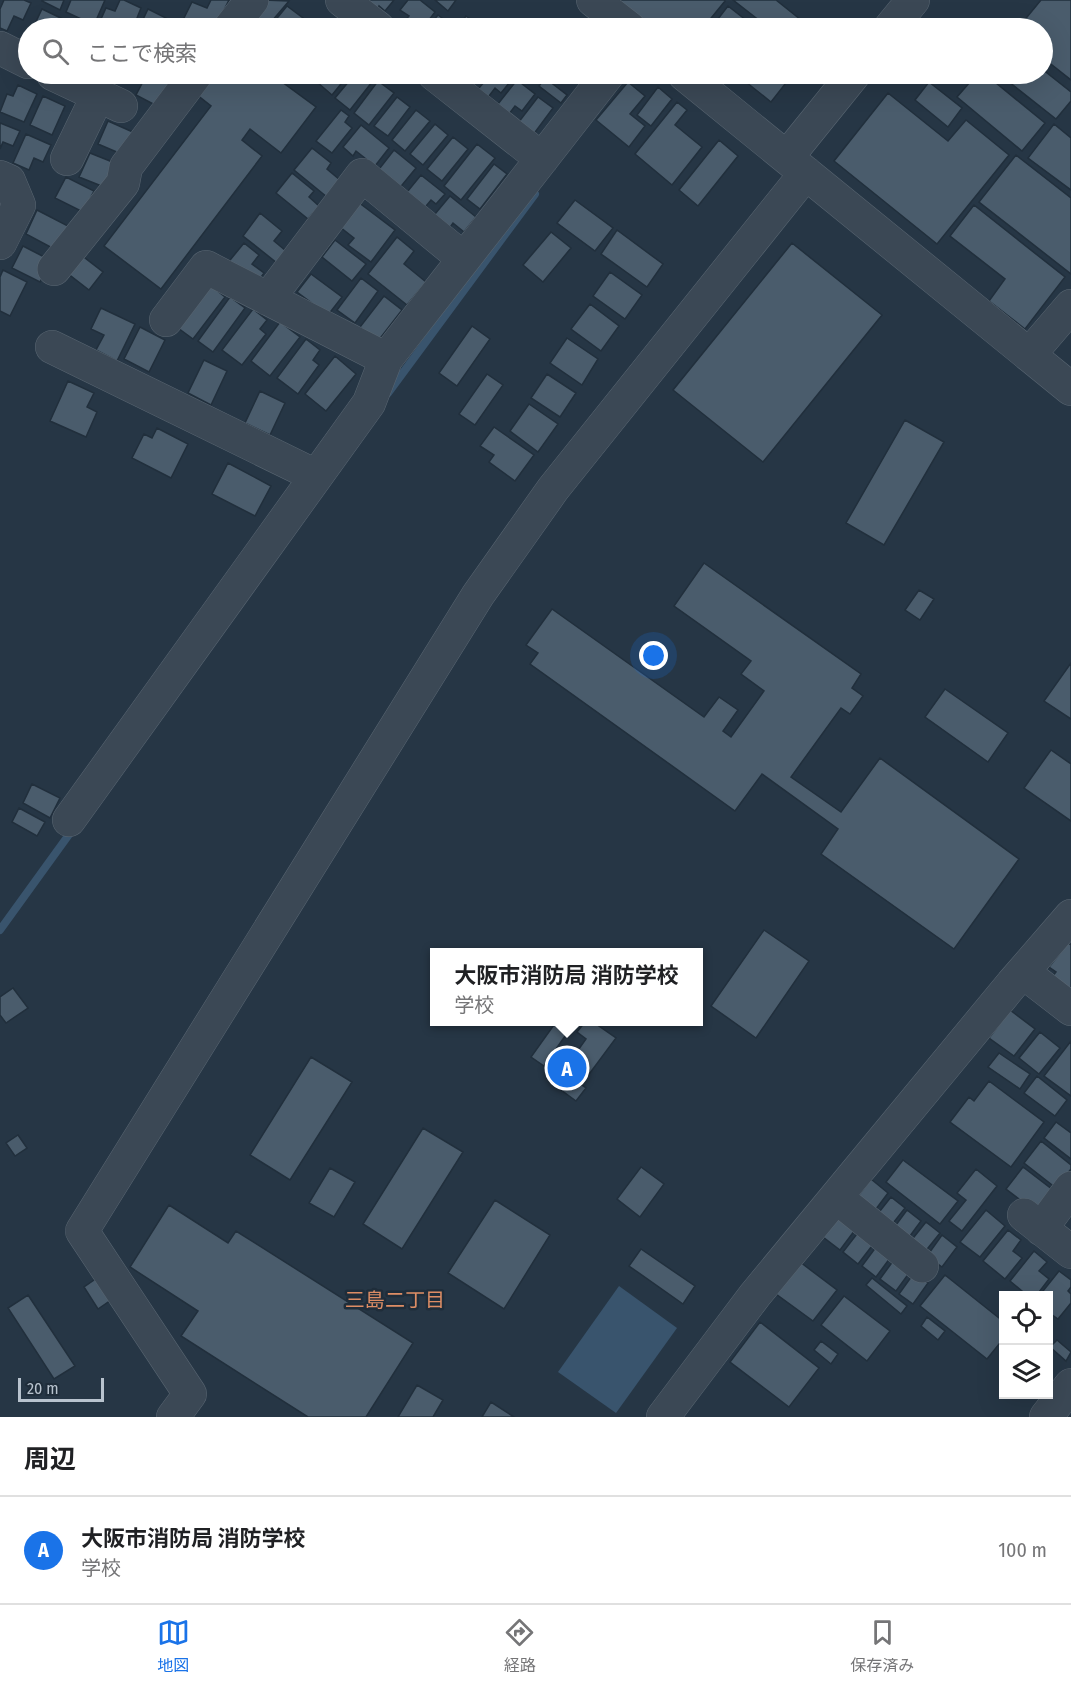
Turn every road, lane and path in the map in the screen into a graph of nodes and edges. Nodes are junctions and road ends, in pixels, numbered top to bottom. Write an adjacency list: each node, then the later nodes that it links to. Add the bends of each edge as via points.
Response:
1 (252, 0): 5 (street)
2 (342, 0): 6 (street)
3 (593, 0): 7 (street)
4 (913, 0): 8 (street)
5 (238, 18)
6 (365, 18)
7 (616, 18)
8 (898, 18)
9 (0, 48): 10 (street)
10 (18, 57)
11 (75, 84): 17 (street, via 110,100)
12 (188, 84): 23 (street, via 126,167 123,183)
13 (447, 84): 18 (street)
14 (600, 84): 18 (street)
15 (696, 84): 19 (street)
16 (848, 84): 19 (street)
17 (67, 159)
18 (542, 159): 22 (street)
19 (797, 165): 28 (street); 41 (street, via 478,595 82,1231 190,1394)
20 (0, 177): 21 (street, via 9,181 20,205)
21 (0, 243)
22 (464, 259): 24 (street, via 363,175); 29 (street)
23 (54, 269)
24 (268, 299): 26 (street, via 206,267); 29 (street)
25 (1071, 306): 28 (street)
26 (166, 320)
27 (52, 347): 31 (street)
28 (1029, 355): 30 (street)
29 (386, 359): 31 (street, via 369,403)
30 (1071, 389)
31 (316, 476): 32 (street)
32 (69, 820)
33 (1071, 916): 34 (street)
34 (1023, 972): 35 (street); 37 (street)
35 (1071, 1009)
36 (1071, 1188): 38 (street, via 1032,1222)
37 (836, 1197): 39 (street); 42 (street, via 755,1294)
38 (1071, 1252)
39 (922, 1266)
40 (1071, 1385): 43 (street)
41 (173, 1417)
42 (663, 1417)
43 (1047, 1417)

